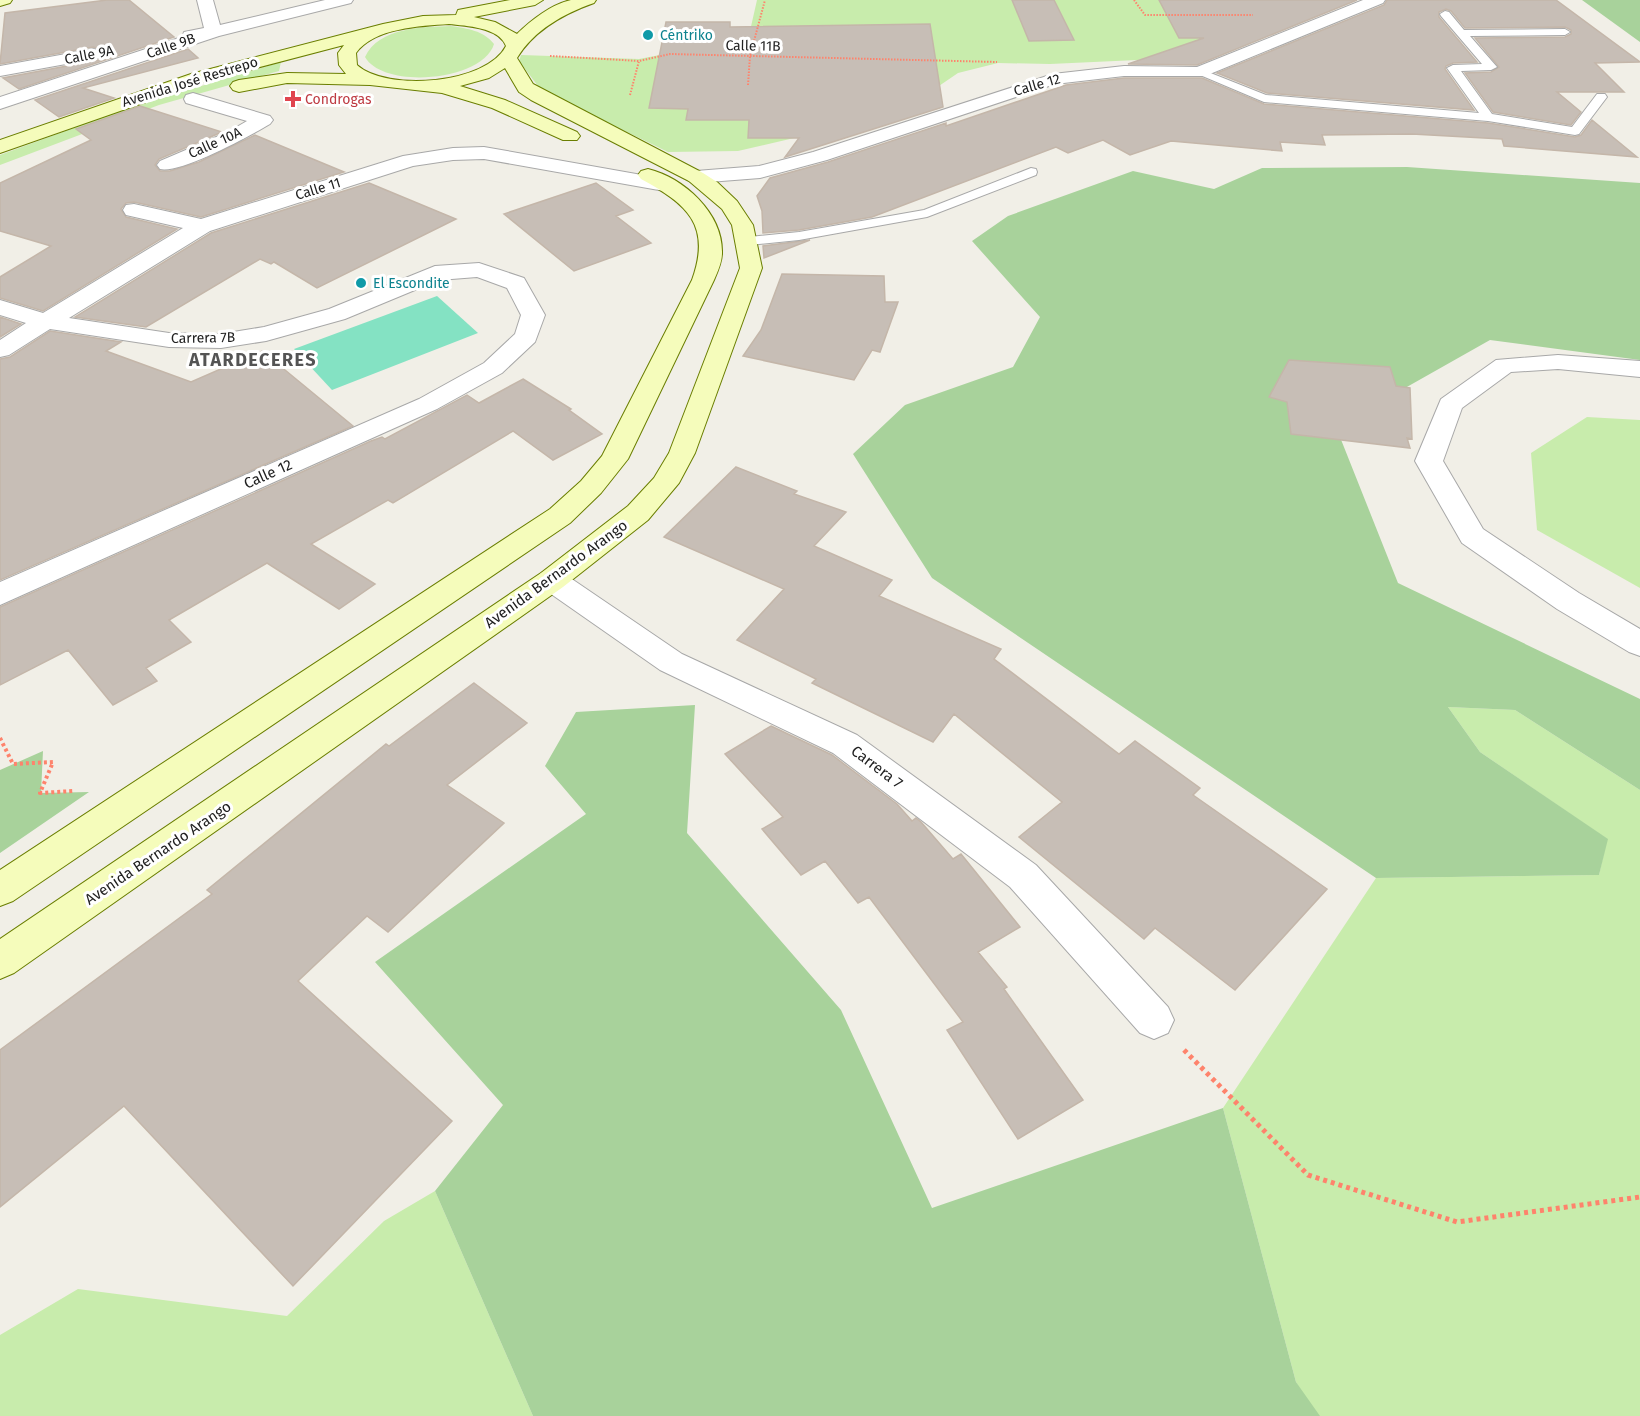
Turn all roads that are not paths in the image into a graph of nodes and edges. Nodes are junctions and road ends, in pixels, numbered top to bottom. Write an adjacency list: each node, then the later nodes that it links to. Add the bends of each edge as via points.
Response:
1 (205, 0): 9 (street)
2 (345, 0): 9 (street, Calle 9B)
3 (535, 0): 7 (main road)
4 (588, 0): 12 (main road, via 527,32)
5 (1377, 0): 14 (street, Calle 12)
6 (1445, 14): 11 (lane)
7 (426, 20): 8 (main road); 12 (main road, Avenida Bernardo Arango, via 489,24 512,38)
8 (383, 29): 15 (main road, via 353,45 347,55 348,64 356,73); 23 (main road, Avenida José Restrepo, via 196,78)
9 (213, 32): 13 (street, Calle 9A); 19 (street, Calle 9B)
10 (1565, 32): 11 (lane)
11 (1463, 33): 21 (lane, via 1491,67 1453,68)
12 (511, 53): 16 (main road, via 494,68 474,76); 27 (main road, Avenida Bernardo Arango, via 526,88)
13 (0, 72)
14 (1199, 72): 21 (lane, via 1264,99); 27 (street, Calle 12, via 1124,71 1053,79 820,156 760,172)
15 (370, 80): 16 (main road, Avenida José Restrepo); 18 (main road, Avenida José Restrepo, via 261,80)
16 (423, 85): 22 (main road, via 479,96)
17 (1601, 97): 21 (lane, via 1575,131)
18 (193, 99): 20 (main road, Avenida José Restrepo); 25 (street, Calle 10A, via 263,120)
19 (0, 103)
20 (145, 116)
21 (1488, 117)
22 (582, 142)
23 (0, 147)
24 (614, 157): 28 (main road)
25 (167, 165)
26 (1030, 172): 31 (lane, via 927,213)
27 (696, 177): 31 (main road, Avenida Bernardo Arango, via 719,193 738,214)
28 (670, 186): 30 (street, Calle 11, via 484,153 453,153 410,160); 40 (main road, via 703,218 711,253 703,280 614,459 591,487 560,516)
29 (134, 210): 30 (street)
30 (202, 226): 33 (street, Calle 11)
31 (749, 241): 37 (main road, Avenida Bernardo Arango, via 751,268 682,453 665,483 638,513)
32 (0, 307): 33 (street, Carrera 7B)
33 (43, 321): 34 (street, Carrera 7B, via 169,340 221,340 266,334 337,314 435,273 479,270 516,283 533,315); 35 (street, Calle 11)
34 (526, 337): 38 (street, Calle 12, via 494,368 428,404)
35 (0, 350)
36 (1640, 369): 39 (street, via 1558,362 1505,365 1450,404 1429,461 1472,536)
37 (552, 580): 41 (main road, Avenida Bernardo Arango); 42 (street, Carrera 7, via 671,662 845,744 1023,876)
38 (0, 594)
39 (1640, 644)
40 (0, 890)
41 (0, 961)
42 (1154, 1020)

